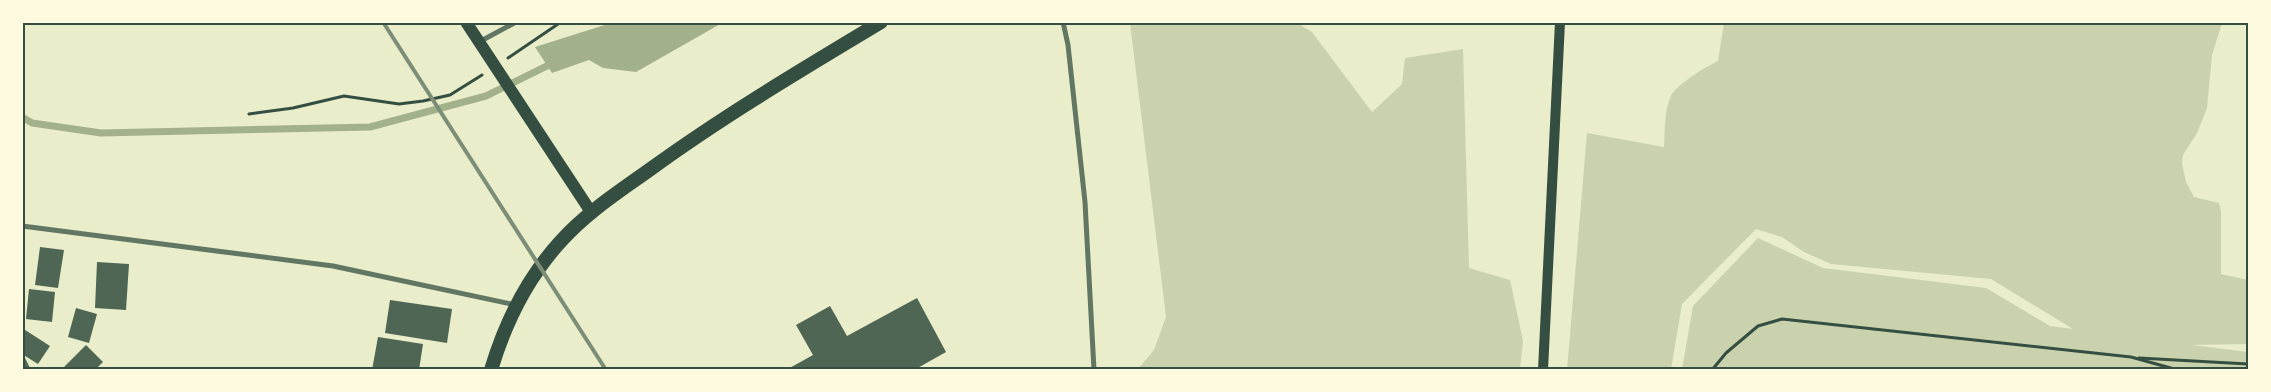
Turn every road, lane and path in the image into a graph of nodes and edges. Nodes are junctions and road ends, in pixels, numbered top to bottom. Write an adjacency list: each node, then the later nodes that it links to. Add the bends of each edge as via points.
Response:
1 (466, 22): 7 (main road)
2 (516, 22): 7 (street)
3 (561, 22): 8 (path)
4 (881, 22): 10 (highway, via 699,134)
5 (1063, 22): 16 (street, via 1085,202)
6 (1560, 22): 17 (main road)
7 (478, 42): 8 (main road)
8 (493, 66): 9 (path, via 450,95 423,101 399,104 344,96); 10 (main road)
9 (249, 114)
10 (591, 212): 12 (highway, via 560,242)
11 (22, 226): 12 (street, via 334,266)
12 (516, 305): 15 (highway)
13 (2131, 357): 14 (path); 18 (path, via 1782,319 1758,326 1726,353); 19 (path)
14 (2248, 364)
15 (491, 370)
16 (1094, 370)
17 (1542, 370)
18 (1712, 370)
19 (2178, 370)

